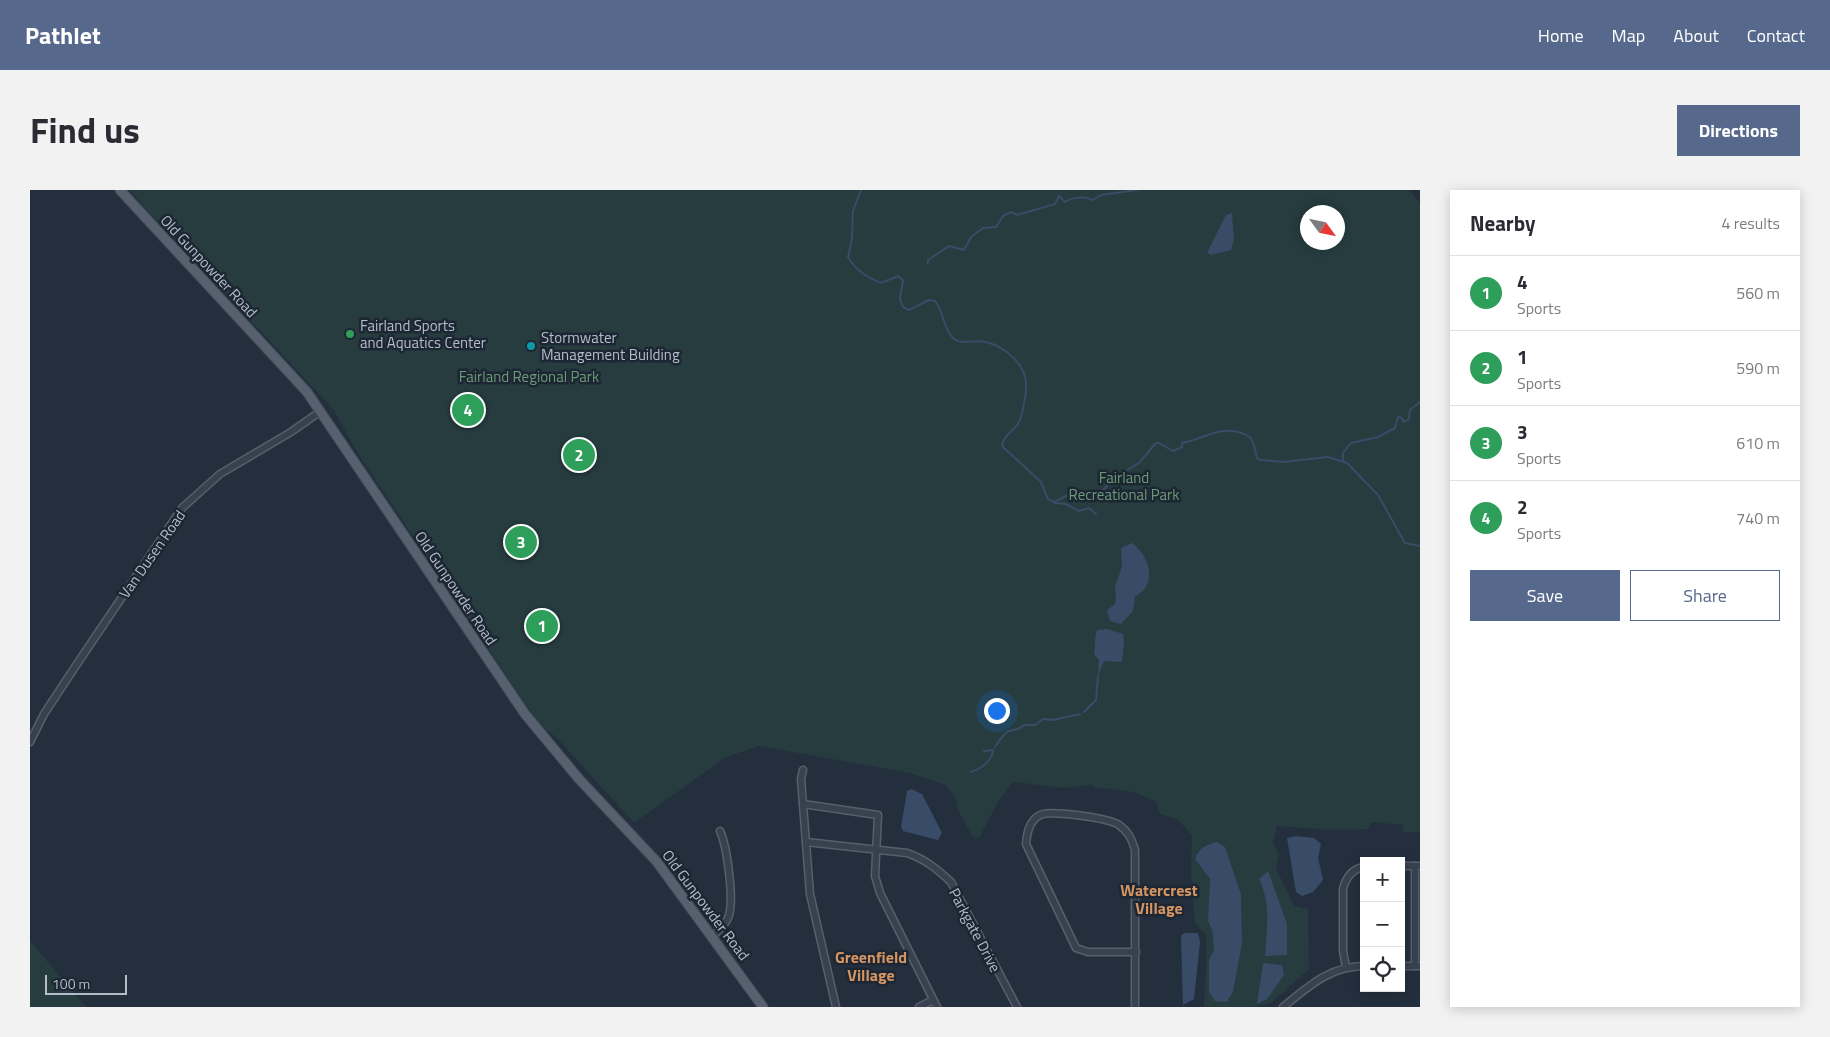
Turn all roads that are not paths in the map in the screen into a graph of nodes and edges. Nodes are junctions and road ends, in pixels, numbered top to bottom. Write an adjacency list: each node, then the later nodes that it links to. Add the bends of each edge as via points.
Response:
1 (120, 190): 2 (main road, Old Gunpowder Road)
2 (321, 411): 3 (street, Van Dusen Road, via 220,474 182,508 44,714); 11 (main road, Old Gunpowder Road, via 525,714 579,779 657,862)
3 (30, 742)
4 (802, 770): 5 (street)
5 (803, 804): 7 (street); 8 (street, via 878,815)
6 (720, 832): 11 (street, via 726,843 731,907 724,925)
7 (806, 842): 8 (street, Parkgate Drive); 18 (street, via 810,894)
8 (875, 849): 16 (street, via 875,876 880,893); 21 (street, Parkgate Drive, via 919,857 951,882)
9 (1417, 866): 14 (street)
10 (1360, 868): 15 (street, via 1353,871 1343,889)
11 (713, 936): 17 (main road, Old Gunpowder Road)
12 (1136, 952): 12 (street, via 1094,952 1076,948 1026,844 1027,832 1041,815 1052,812 1099,819 1118,824 1130,835 1135,850); 22 (street)
13 (1360, 966): 15 (street)
14 (1417, 966)
15 (1346, 967): 23 (street, via 1318,979)
16 (933, 1000): 19 (street); 20 (street)
17 (764, 1007)
18 (836, 1007)
19 (919, 1007)
20 (937, 1007)
21 (1017, 1007)
22 (1135, 1007)
23 (1283, 1007)

